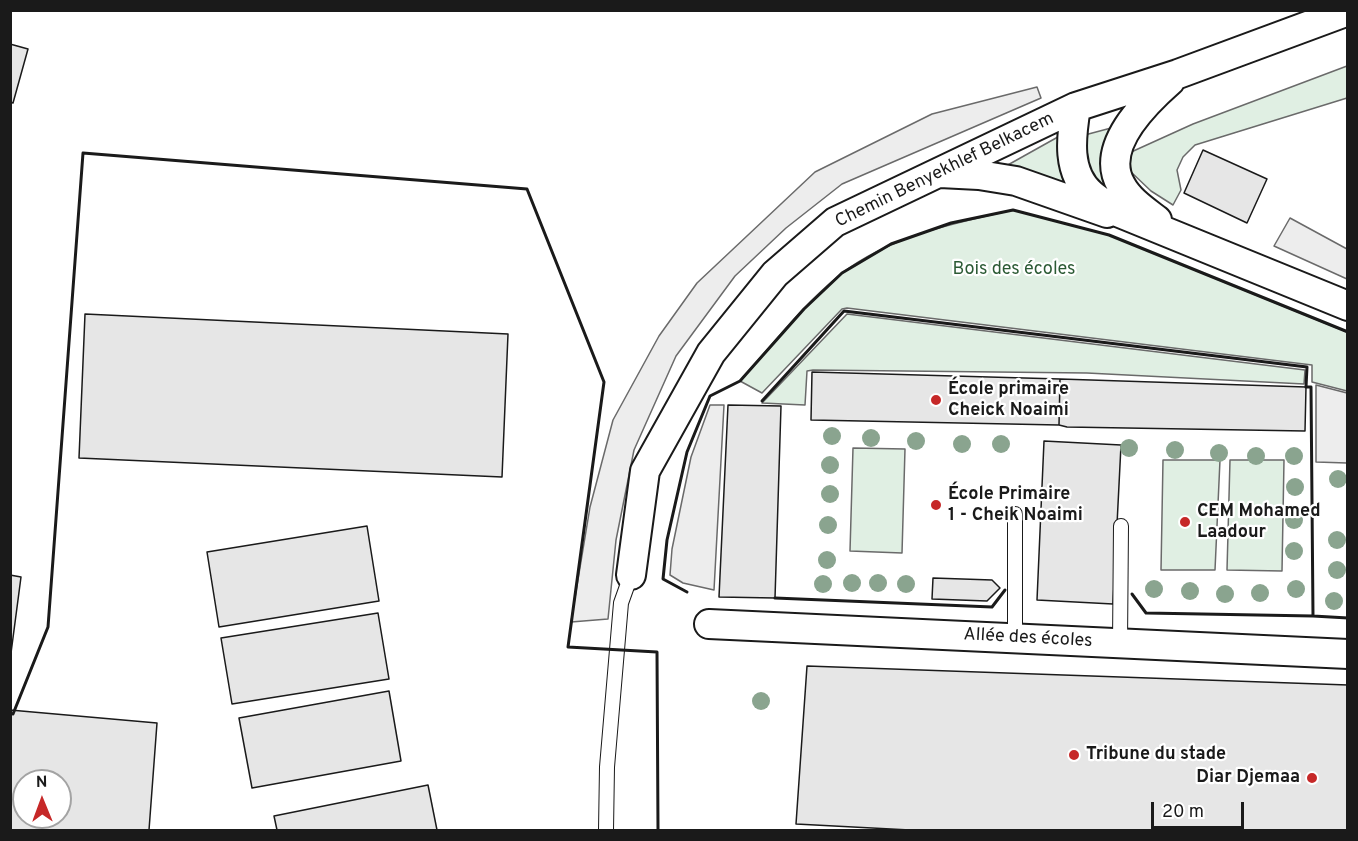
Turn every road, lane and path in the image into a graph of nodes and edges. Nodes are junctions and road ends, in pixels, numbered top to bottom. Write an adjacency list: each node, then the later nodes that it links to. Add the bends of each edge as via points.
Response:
1 (1345, 11): 2 (street, Chemin Benyekhlef Belkacem)
2 (1178, 74): 3 (street, Chemin Benyekhlef Belkacem); 5 (street, via 1145,103 1121,137 1115,163 1120,184 1138,206)
3 (1076, 107): 4 (street, Chemin Benyekhlef Belkacem); 5 (street, via 1072,155 1090,194 1115,211)
4 (938, 173): 5 (street, via 1016,181); 9 (street, Chemin Benyekhlef Belkacem, via 834,222 775,274 711,353 645,471)
5 (1180, 237): 6 (street)
6 (1347, 306)
7 (1015, 514): 11 (lane)
8 (1121, 526): 12 (lane)
9 (631, 575): 14 (lane, via 621,603 607,767)
10 (709, 624): 11 (street, Allée des écoles)
11 (1015, 638): 12 (street, Allée des écoles)
12 (1120, 643): 13 (street, Allée des écoles)
13 (1347, 654)
14 (606, 831)

